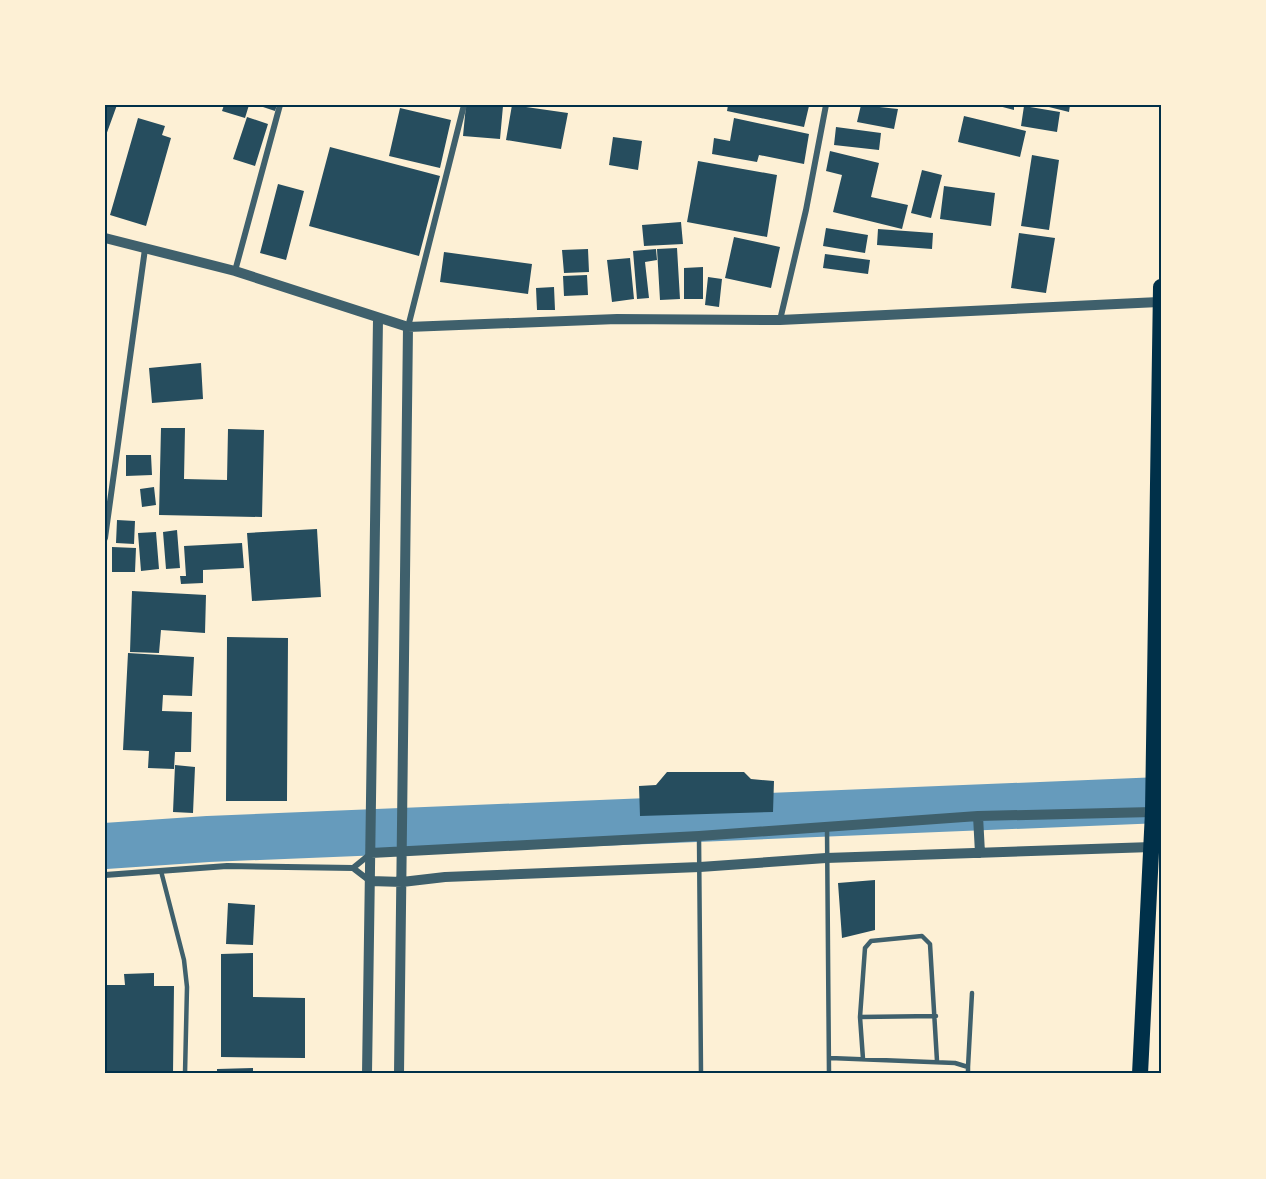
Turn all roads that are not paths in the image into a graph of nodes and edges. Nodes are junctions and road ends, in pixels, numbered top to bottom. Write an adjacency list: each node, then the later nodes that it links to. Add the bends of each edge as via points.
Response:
1 (280, 105): 6 (street)
2 (464, 105): 10 (street)
3 (826, 105): 9 (street)
4 (105, 238): 5 (street)
5 (145, 249): 6 (street); 12 (street)
6 (235, 271): 8 (street)
7 (1160, 297): 9 (street); 14 (highway)
8 (378, 319): 10 (street); 19 (street)
9 (780, 320): 10 (street, via 617,320)
10 (408, 327): 20 (street)
11 (105, 459): 12 (street)
12 (114, 462): 13 (street)
13 (105, 538)
14 (1154, 807): 15 (street); 18 (highway)
15 (978, 816): 16 (street); 21 (street)
16 (827, 827): 17 (street); 22 (lane)
17 (699, 836): 20 (street); 23 (lane)
18 (1152, 847): 21 (street); 42 (highway)
19 (370, 848): 20 (street); 24 (street); 27 (street)
20 (404, 848): 28 (street)
21 (980, 853): 22 (street)
22 (826, 858): 23 (street); 32 (lane)
23 (700, 867): 28 (street); 39 (lane)
24 (353, 868): 25 (street, via 227,866); 27 (street)
25 (161, 872): 26 (street); 36 (lane, via 185,969)
26 (105, 875)
27 (370, 881): 28 (street); 37 (street)
28 (402, 882): 38 (street)
29 (972, 993): 35 (lane)
30 (936, 1016): 31 (lane); 31 (lane, via 930,945 922,936 871,941 865,948); 34 (lane)
31 (860, 1017): 33 (lane)
32 (830, 1058): 33 (lane); 40 (lane)
33 (863, 1059): 34 (lane)
34 (937, 1061): 35 (lane)
35 (968, 1067): 41 (lane)
36 (185, 1074)
37 (367, 1074)
38 (399, 1074)
39 (701, 1074)
40 (829, 1074)
41 (968, 1074)
42 (1140, 1074)

